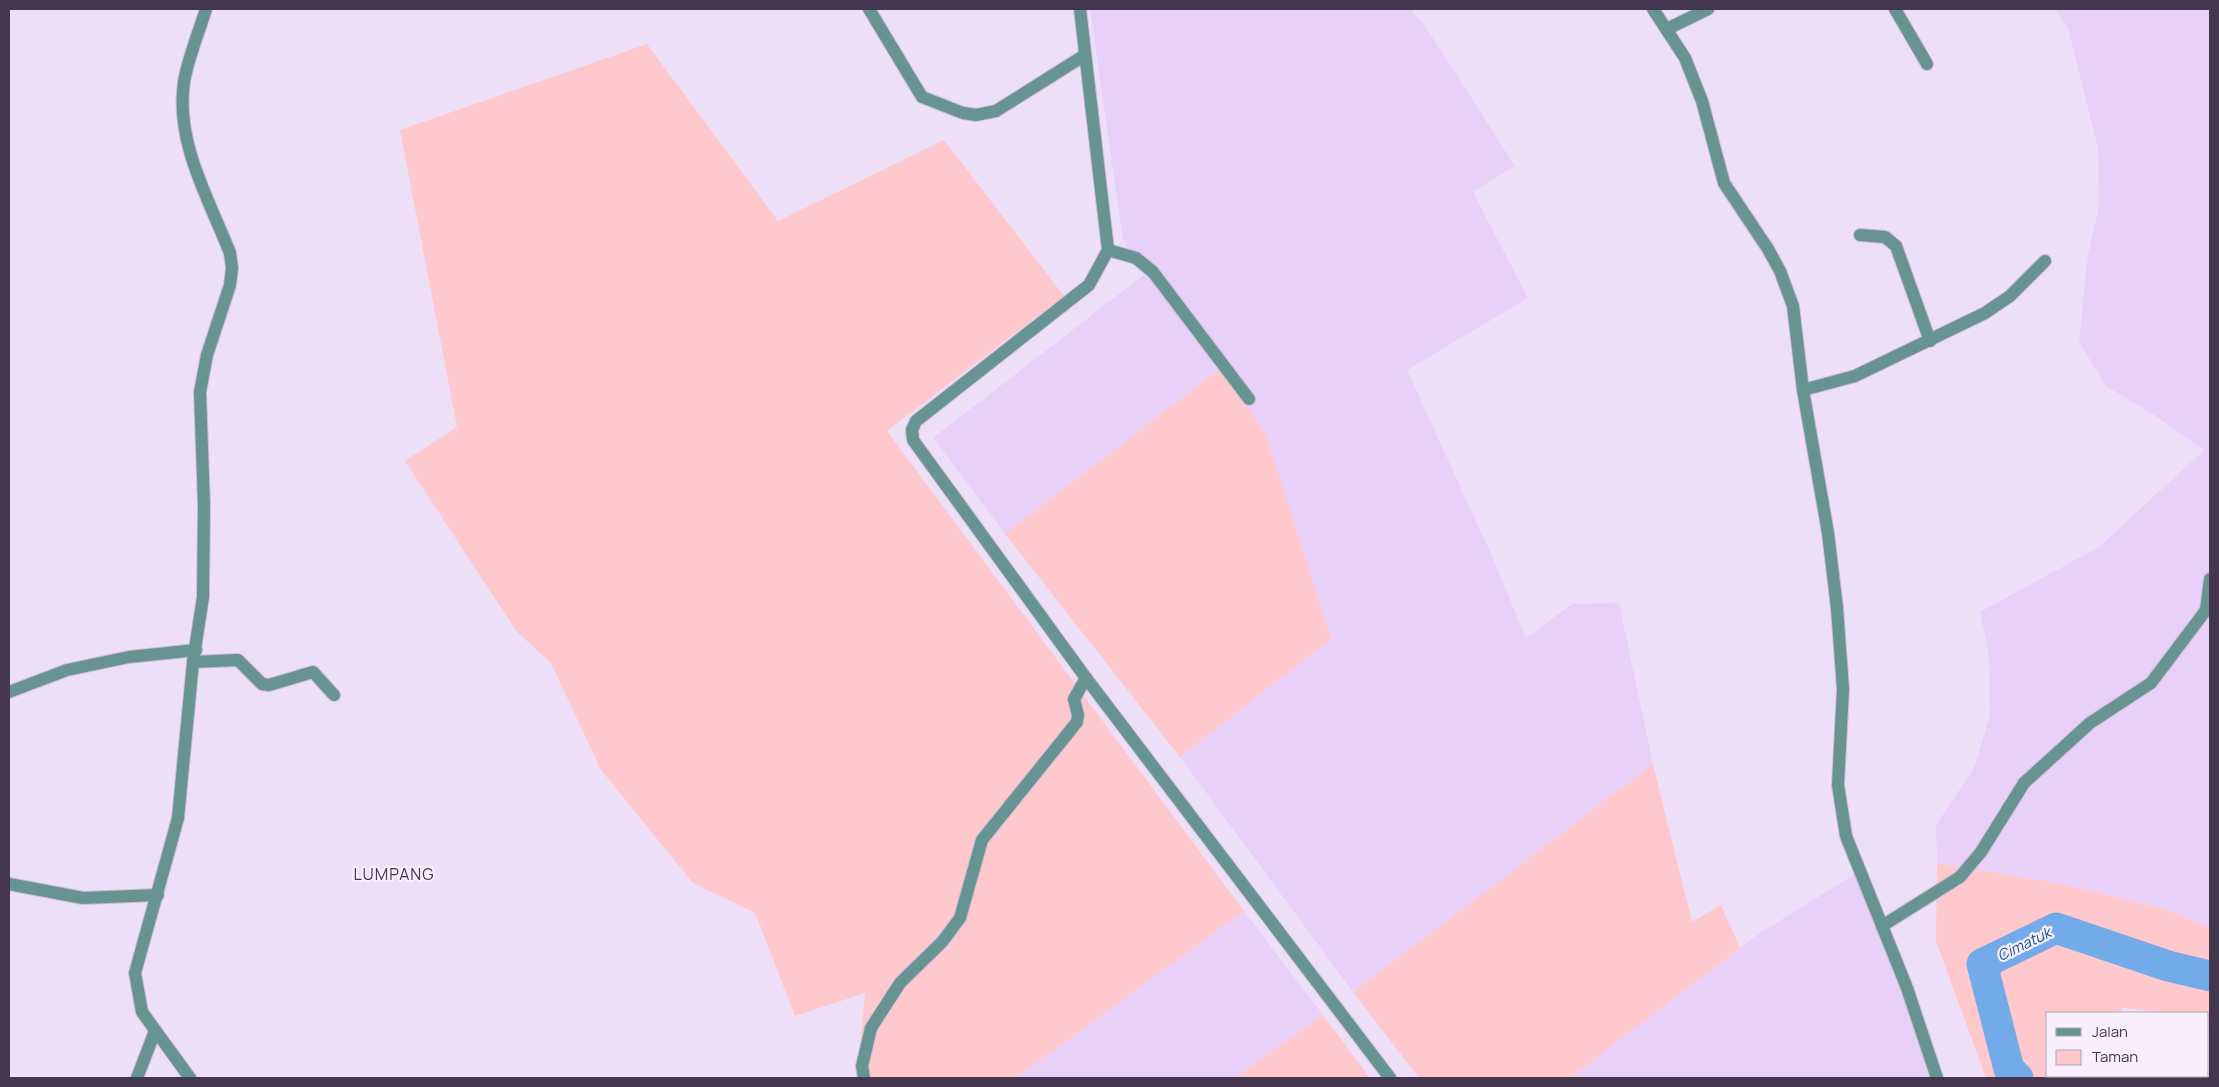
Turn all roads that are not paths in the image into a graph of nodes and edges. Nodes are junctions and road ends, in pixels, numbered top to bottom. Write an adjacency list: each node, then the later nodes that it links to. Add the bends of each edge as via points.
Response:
1 (206, 9): 17 (street, via 184,80 182,108 185,137 230,254 232,268 200,392 203,597)
2 (869, 9): 8 (street, via 922,97 964,113 976,115 996,111)
3 (1080, 9): 8 (street)
4 (1653, 9): 7 (street)
5 (1708, 9): 7 (street)
6 (1895, 9): 9 (street)
7 (1667, 29): 14 (street, via 1685,58 1702,101 1724,183 1780,271 1793,306)
8 (1086, 55): 11 (street)
9 (1928, 64)
10 (1860, 235): 13 (street, via 1885,237 1896,246)
11 (1108, 250): 15 (street, via 1136,258 1152,272); 18 (street, via 1089,285 916,421 912,430 913,440)
12 (2045, 261): 13 (street, via 2010,296 1985,313)
13 (1930, 341): 14 (street, via 1855,376)
14 (1803, 390): 23 (street, via 1828,533 1837,608 1843,689 1838,784 1841,811 1846,836)
15 (1249, 399)
16 (2210, 579): 23 (street, via 2206,610 2151,683 2090,723 2024,783 1981,852 1960,876)
17 (194, 656): 19 (street, via 129,657 67,670); 20 (street, via 238,660 262,684 269,686 313,672); 22 (street, via 178,818)
18 (1086, 678): 27 (street, via 1074,699 1078,714 1076,722 982,840 960,918 942,942 900,982 872,1028 862,1066); 28 (street)
19 (9, 692)
20 (334, 695)
21 (9, 884): 22 (street, via 83,898)
22 (158, 895): 24 (street, via 135,973 142,1012)
23 (1882, 926): 29 (street)
24 (155, 1031): 25 (street); 26 (street)
25 (136, 1078)
26 (190, 1078)
27 (864, 1078)
28 (1390, 1078)
29 (1937, 1078)

